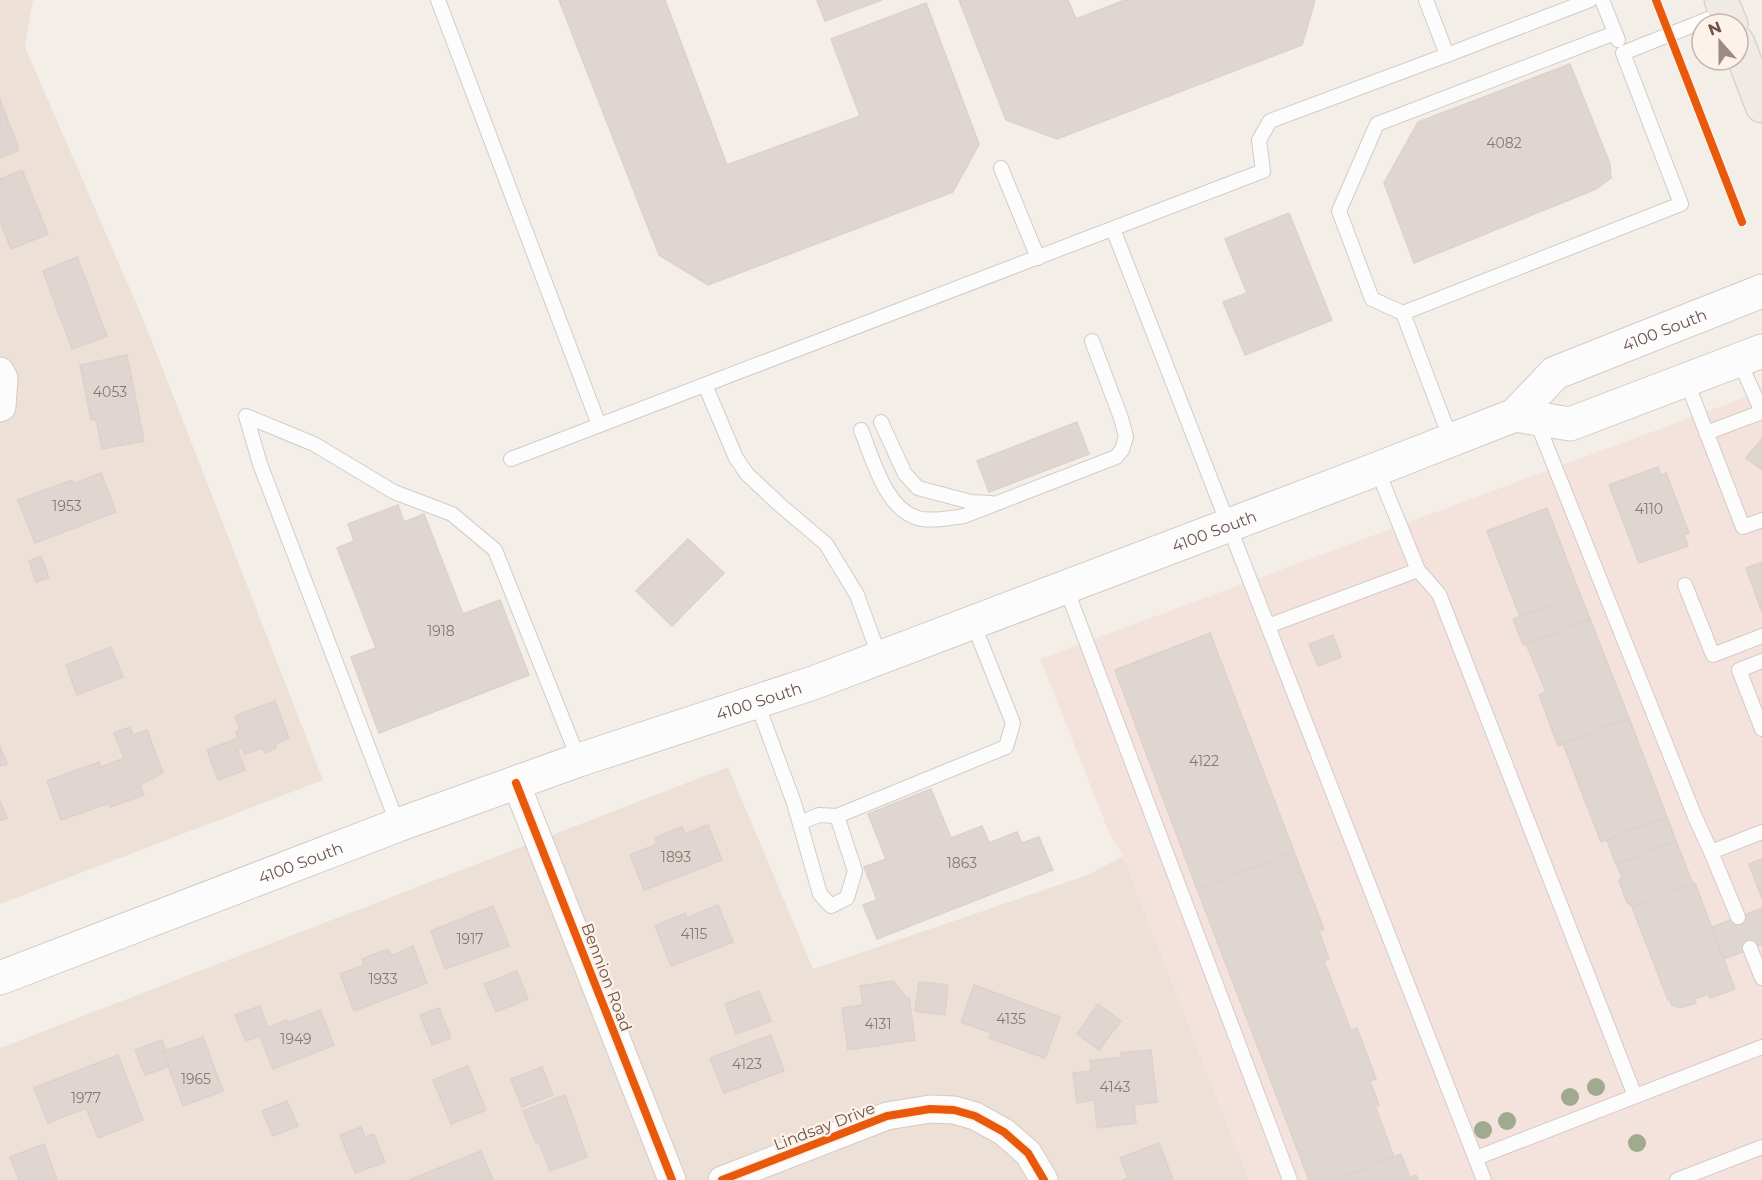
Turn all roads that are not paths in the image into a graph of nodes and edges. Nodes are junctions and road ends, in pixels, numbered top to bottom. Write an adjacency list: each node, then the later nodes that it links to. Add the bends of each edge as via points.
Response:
1 (438, 0): 25 (lane)
2 (1426, 0): 8 (lane)
3 (1590, 0): 8 (lane)
4 (1602, 0): 6 (lane)
5 (1690, 26): 7 (lane)
6 (1615, 33): 7 (lane); 15 (lane, via 1377,124 1339,211 1372,299)
7 (1623, 53): 15 (lane, via 1681,204)
8 (1448, 55): 12 (lane, via 1270,121 1259,140 1263,171)
9 (1749, 72): 10 (main road)
10 (1762, 106)
11 (1001, 168): 13 (lane)
12 (1113, 229): 13 (lane); 33 (lane)
13 (1038, 258): 20 (lane)
14 (1762, 291): 23 (main road, 4100 South, via 1555,373)
15 (1402, 313): 28 (lane)
16 (1092, 341): 31 (lane, via 1126,436 1122,450 1116,457)
17 (1751, 355): 19 (main road); 22 (lane)
18 (0, 371): 21 (street, via 4,378)
19 (1686, 380): 23 (main road, via 1570,424); 27 (lane)
20 (705, 385): 25 (lane); 40 (lane, via 736,458 747,474 826,544 857,595)
21 (1, 408)
22 (1762, 412): 27 (lane)
23 (1525, 417): 28 (main road, 4100 South); 50 (lane)
24 (881, 422): 31 (lane, via 905,474 918,488)
25 (599, 425): 29 (lane)
26 (861, 430): 31 (lane, via 888,494 903,512 921,519 942,520)
27 (1706, 433): 32 (lane, via 1743,527)
28 (1451, 440): 30 (main road, 4100 South)
29 (511, 459)
30 (1377, 469): 33 (main road, 4100 South); 34 (lane)
31 (994, 504)
32 (1762, 520)
33 (1228, 526): 36 (main road, 4100 South); 38 (lane)
34 (1418, 570): 38 (lane); 56 (lane, via 1439,594)
35 (1685, 585): 39 (lane, via 1713,655)
36 (1066, 588): 37 (main road, 4100 South); 62 (lane)
37 (973, 623): 40 (main road, 4100 South); 46 (lane, via 1013,723 1006,747)
38 (1268, 626): 58 (lane)
39 (1762, 636)
40 (880, 658): 42 (main road, 4100 South)
41 (1762, 661): 43 (lane, via 1739,670)
42 (757, 703): 44 (main road, 4100 South); 47 (lane)
43 (1762, 729)
44 (579, 760): 45 (main road, 4100 South); 48 (lane, via 495,550 452,514 393,492 314,444 246,416 260,464)
45 (516, 783): 48 (main road, 4100 South); 59 (street, Bennion Road)
46 (837, 816): 47 (lane, via 819,815); 47 (lane, via 855,871 847,898 831,906 820,894)
47 (800, 823)
48 (398, 825): 53 (main road, 4100 South)
49 (1762, 832): 50 (lane)
50 (1711, 852): 51 (lane)
51 (1738, 917)
52 (1750, 948): 54 (lane)
53 (0, 978)
54 (1762, 978)
55 (1762, 1047): 56 (lane)
56 (1635, 1096): 58 (lane)
57 (1762, 1147): 64 (lane)
58 (1476, 1158): 63 (lane)
59 (672, 1180)
60 (722, 1180): 61 (street, Lindsay Drive, via 887,1116 930,1109 975,1116 1004,1132 1028,1153)
61 (1044, 1180)
62 (1290, 1180)
63 (1484, 1180)
64 (1677, 1180)

